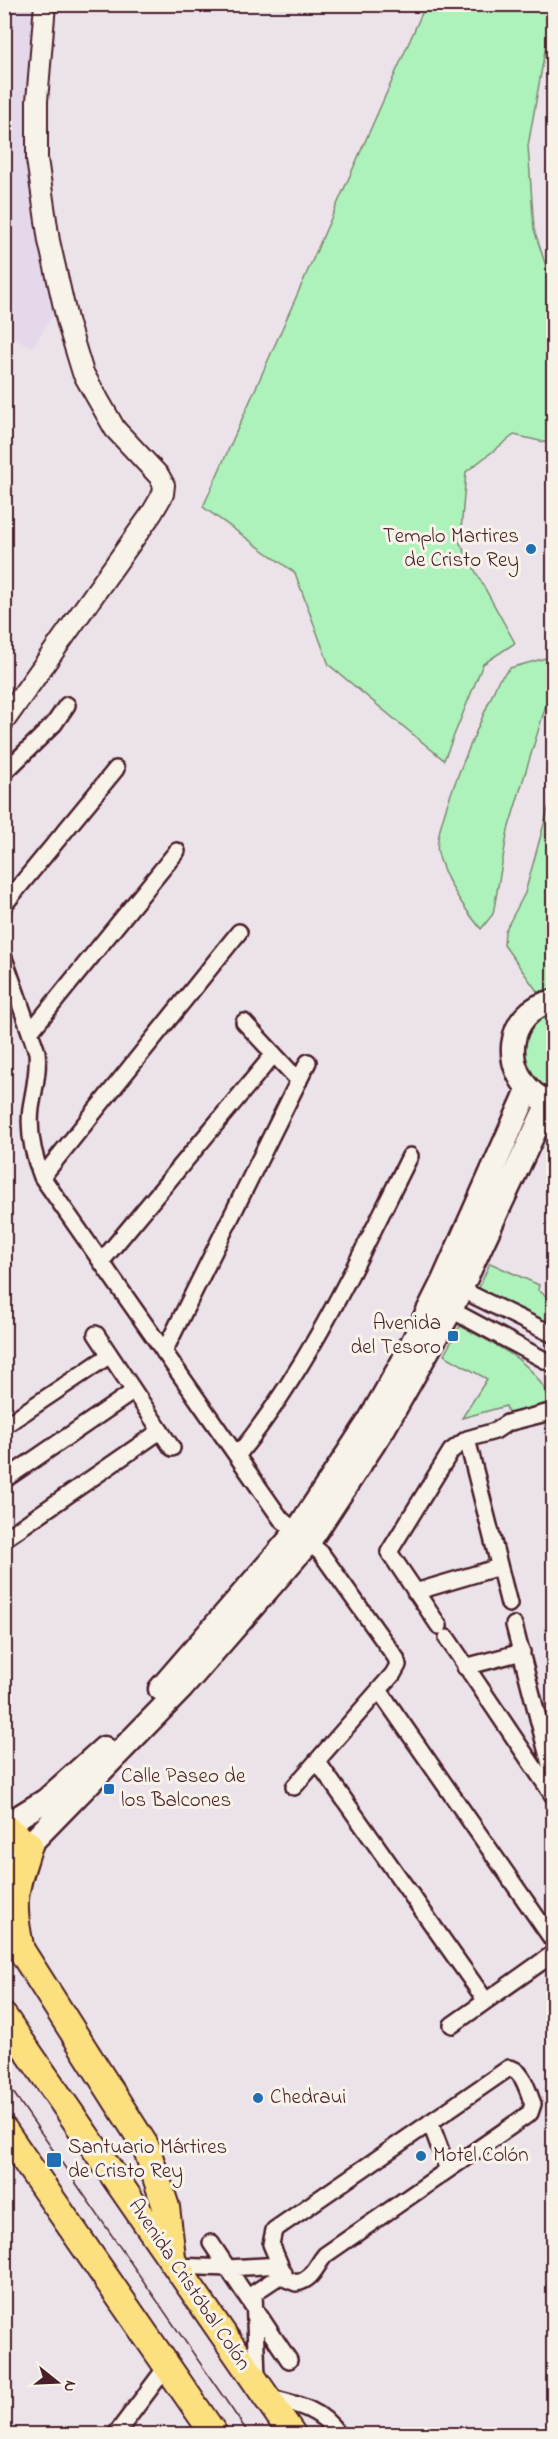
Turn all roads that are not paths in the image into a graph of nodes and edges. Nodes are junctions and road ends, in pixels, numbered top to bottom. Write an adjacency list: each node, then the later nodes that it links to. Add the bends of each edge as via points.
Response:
1 (45, 4): 3 (street, via 37,159 49,241 68,324 83,373 114,429 164,485 152,513)
2 (67, 705): 5 (street, via 54,724)
3 (4, 721)
4 (116, 769): 7 (street)
5 (4, 773)
6 (177, 851): 12 (street)
7 (4, 905)
8 (239, 932): 19 (street)
9 (4, 958): 12 (street)
10 (554, 1001): 16 (main road, via 533,1010 515,1034 513,1064)
11 (244, 1022): 13 (street)
12 (31, 1031): 19 (street, via 38,1066 30,1128 33,1156)
13 (274, 1054): 15 (street); 20 (street)
14 (308, 1062): 15 (street)
15 (299, 1081): 25 (street)
16 (528, 1090): 17 (main road); 21 (main road)
17 (551, 1103): 21 (main road)
18 (410, 1156): 36 (street, via 328,1319 256,1433)
19 (42, 1177): 20 (street)
20 (101, 1262): 25 (street)
21 (452, 1285): 22 (main road); 24 (street)
22 (442, 1305): 27 (street); 38 (main road, via 384,1428)
23 (96, 1334): 26 (street)
24 (554, 1335)
25 (164, 1352): 36 (street)
26 (110, 1355): 28 (street); 31 (street)
27 (554, 1365)
28 (134, 1391): 32 (street); 37 (street)
29 (554, 1411): 33 (street, via 507,1423)
30 (554, 1421): 33 (street, via 508,1432)
31 (4, 1426)
32 (160, 1431): 35 (street); 39 (street)
33 (495, 1431): 34 (street)
34 (467, 1439): 40 (street); 41 (street, via 451,1452 388,1552)
35 (171, 1448)
36 (237, 1456): 38 (street, via 281,1519)
37 (4, 1480)
38 (302, 1537): 46 (street, via 321,1553 396,1658 396,1670); 51 (main road, via 129,1725 46,1800); 52 (main road, via 182,1688)
39 (4, 1539)
40 (499, 1567): 41 (street); 42 (street)
41 (415, 1592): 45 (street)
42 (509, 1604)
43 (514, 1625): 44 (street)
44 (522, 1652): 45 (street); 48 (street)
45 (465, 1667): 50 (street)
46 (379, 1690): 47 (street); 54 (street)
47 (317, 1761): 49 (street); 56 (street)
48 (554, 1780)
49 (294, 1788)
50 (554, 1797)
51 (4, 1827): 52 (main road)
52 (29, 1845): 53 (main road); 63 (main road, via 14,1892 14,1920 21,1950 146,2147 166,2207)
53 (4, 1863)
54 (554, 1942)
55 (554, 1953): 56 (street)
56 (486, 2001): 58 (street)
57 (4, 2018): 63 (main road, Avenida Cristóbal Colón)
58 (452, 2025)
59 (430, 2122): 61 (street); 61 (street, via 509,2068 519,2072 533,2104 530,2113); 65 (street, via 274,2230 271,2244)
60 (4, 2130): 68 (main road)
61 (448, 2169): 65 (street, via 325,2255 306,2280 291,2282)
62 (211, 2243): 64 (street)
63 (175, 2263): 64 (street); 69 (main road, Avenida Cristóbal Colón)
64 (228, 2268): 65 (street); 66 (street)
65 (282, 2269): 66 (street, via 254,2293)
66 (254, 2307): 67 (street); 69 (street)
67 (289, 2360)
68 (167, 2366): 70 (street); 71 (main road)
69 (262, 2391): 72 (main road, Avenida Cristóbal Colón); 73 (street, via 316,2411)
70 (116, 2434)
71 (214, 2434)
72 (292, 2434)
73 (338, 2434)

